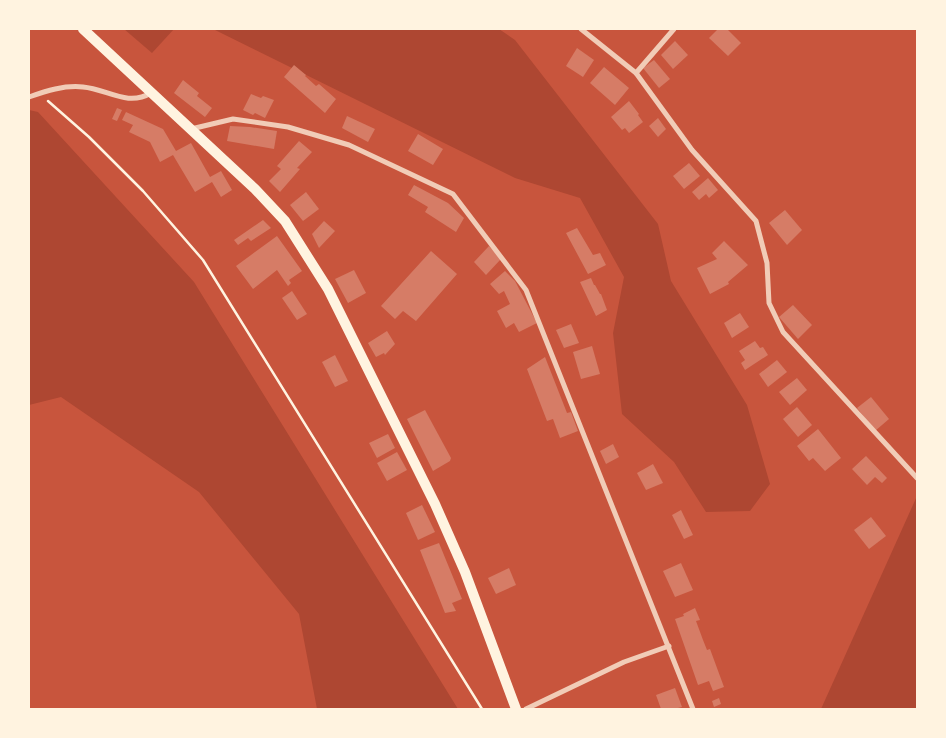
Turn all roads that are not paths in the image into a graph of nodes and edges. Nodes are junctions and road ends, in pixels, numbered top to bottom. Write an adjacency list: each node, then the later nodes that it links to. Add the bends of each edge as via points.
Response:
1 (83, 29): 5 (main road)
2 (581, 29): 4 (street)
3 (674, 29): 4 (street)
4 (636, 73): 8 (street, via 692,150 756,221 767,263 769,303 783,332)
5 (151, 92): 6 (street, via 135,99 84,87 66,87); 7 (main road)
6 (29, 97)
7 (191, 129): 9 (street, via 233,120 288,128 348,145 453,194 526,290); 10 (main road, via 285,221 328,289 435,504 465,572)
8 (917, 478)
9 (668, 646): 11 (street, via 624,662); 12 (street)
10 (516, 709)
11 (526, 709)
12 (693, 709)

